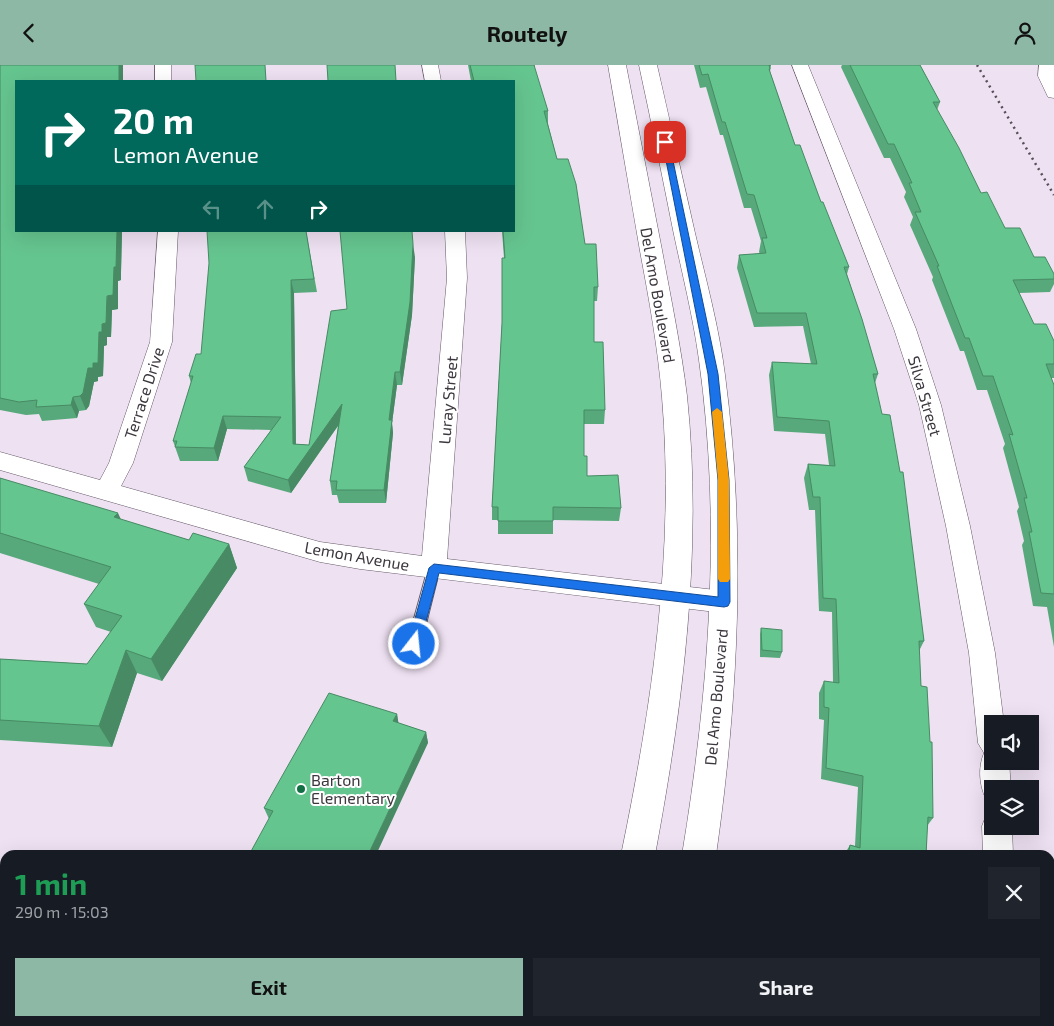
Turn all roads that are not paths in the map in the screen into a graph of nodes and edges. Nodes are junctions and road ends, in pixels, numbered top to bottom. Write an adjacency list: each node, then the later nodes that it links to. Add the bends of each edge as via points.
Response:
1 (163, 65): 7 (street)
2 (430, 65): 8 (street)
3 (617, 65): 15 (main road, Del Amo Boulevard, via 667,344 676,416 678,520)
4 (648, 65): 16 (main road, Del Amo Boulevard, via 713,374 724,480)
5 (800, 65): 18 (street, Silva Street, via 904,329 930,405 979,634)
6 (1047, 65): 9 (street, via 1046,76)
7 (163, 80)
8 (433, 80)
9 (1054, 93)
10 (168, 232): 13 (street, Terrace Drive, via 161,342 121,463)
11 (455, 232): 14 (street, Luray Street, via 457,278)
12 (0, 461): 13 (street, Lemon Avenue)
13 (106, 491): 14 (street, Lemon Avenue, via 320,552)
14 (434, 568): 15 (street, Lemon Avenue); 17 (lane)
15 (675, 597): 16 (street, Lemon Avenue); 20 (main road, Del Amo Boulevard, via 662,710)
16 (724, 602): 21 (main road, Del Amo Boulevard, via 716,717)
17 (414, 644)
18 (989, 715)
19 (997, 835): 22 (street)
20 (639, 850)
21 (700, 850)
22 (998, 850)

